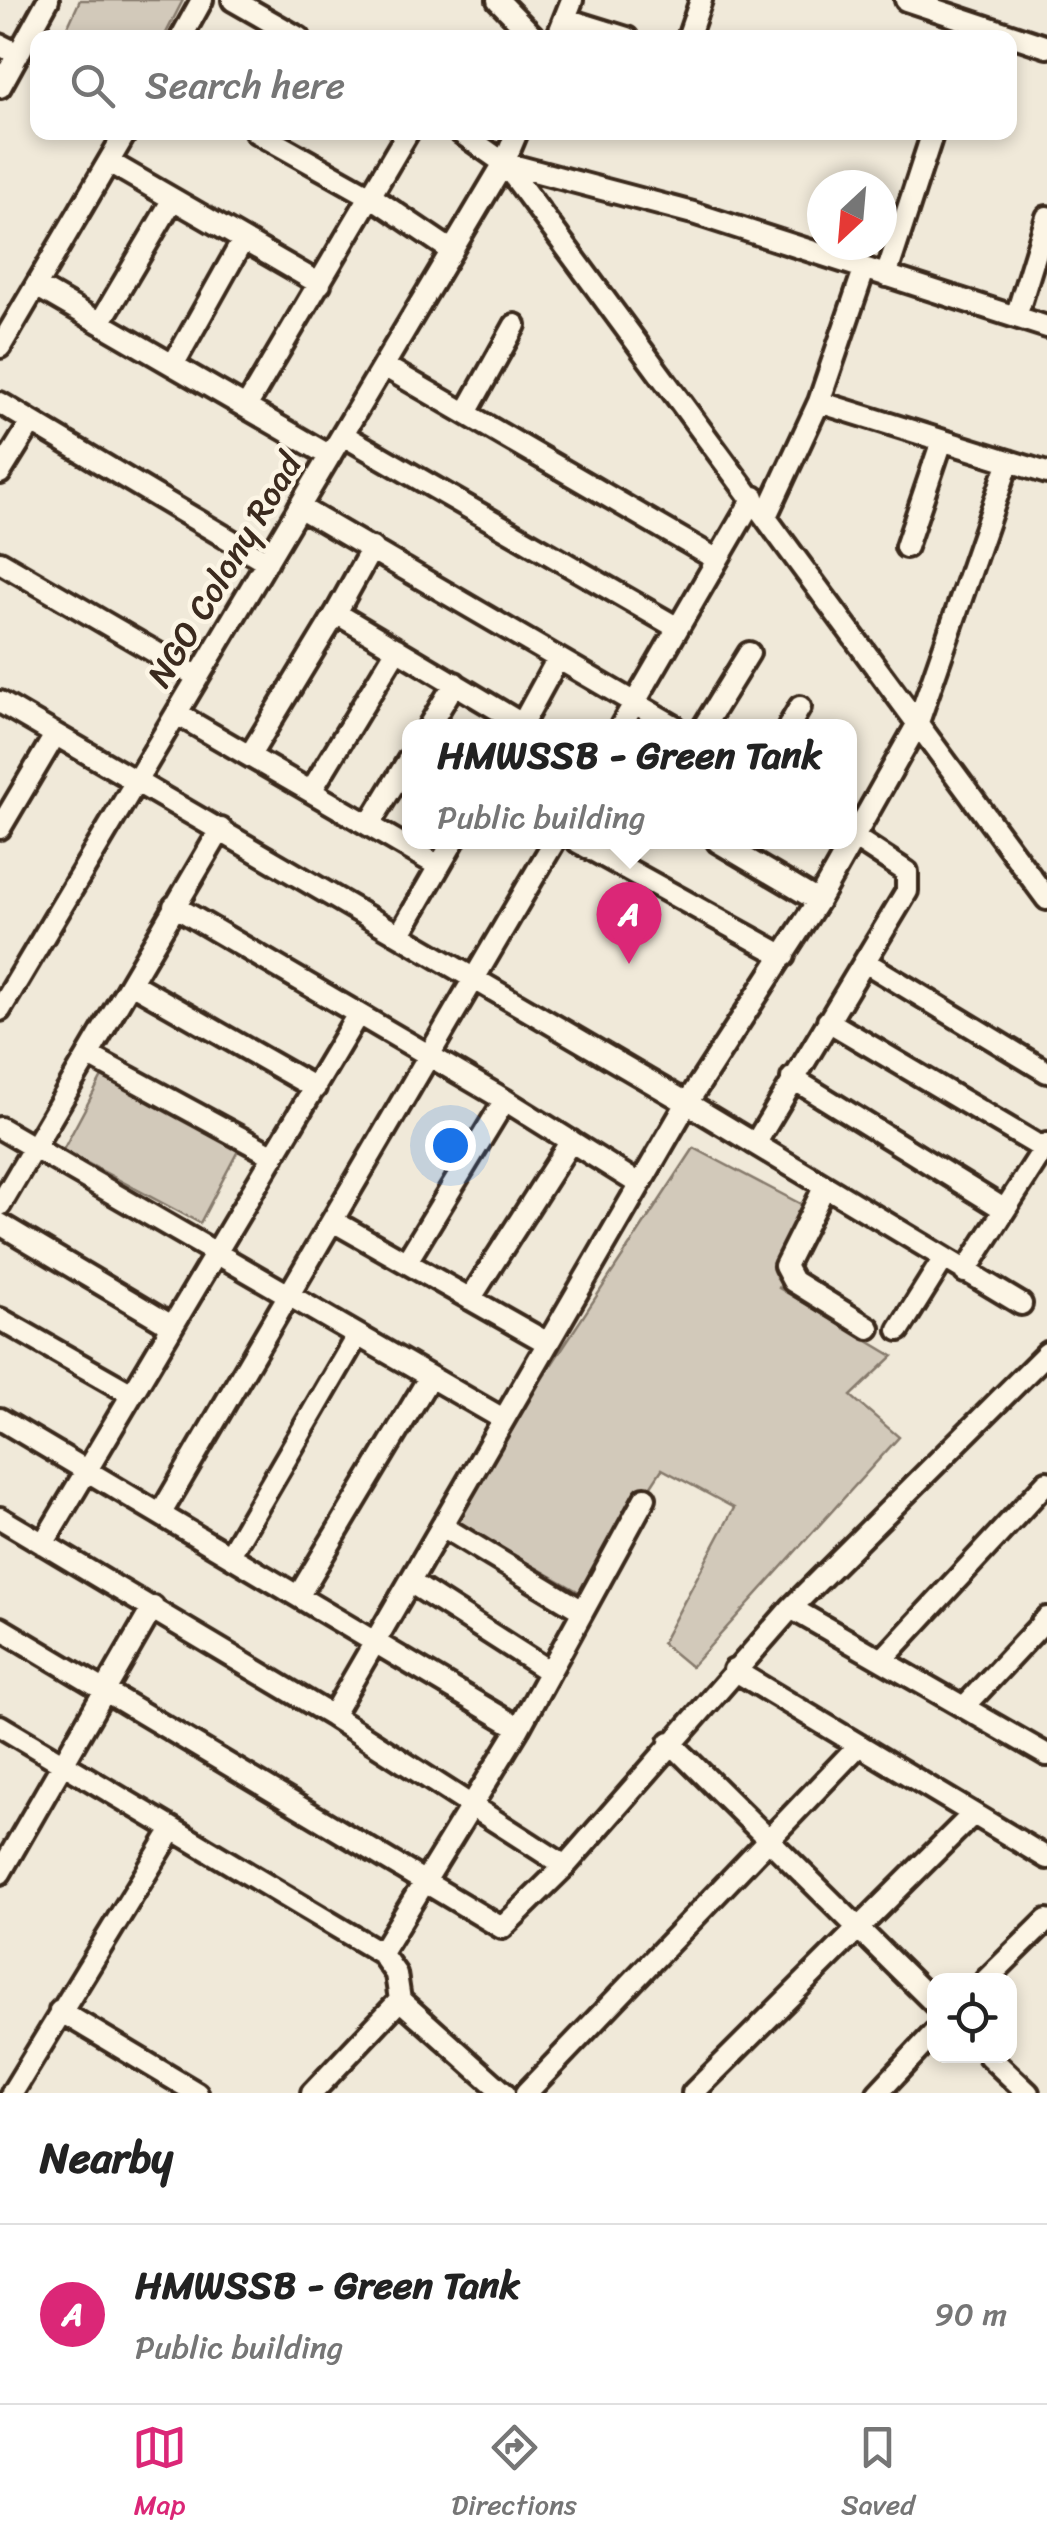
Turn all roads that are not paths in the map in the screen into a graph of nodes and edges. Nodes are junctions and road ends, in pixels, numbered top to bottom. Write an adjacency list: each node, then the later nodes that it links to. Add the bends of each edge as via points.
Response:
1 (48, 0): 16 (street)
2 (202, 0): 9 (street)
3 (232, 0): 10 (street)
4 (498, 0): 11 (street)
5 (700, 0): 13 (street)
6 (906, 0): 8 (street)
7 (565, 19): 12 (street)
8 (965, 29)
9 (185, 30)
10 (285, 30)
11 (527, 30)
12 (601, 30)
13 (691, 30)
14 (1017, 41): 15 (street)
15 (1047, 48)
16 (9, 50): 17 (street)
17 (0, 86)
18 (121, 140): 24 (street)
19 (270, 140): 26 (street)
20 (404, 140): 26 (street)
21 (471, 140): 25 (street)
22 (514, 140): 25 (street, NGO Colony Road)
23 (924, 140): 32 (street)
24 (109, 162): 27 (street); 34 (street)
25 (504, 163): 30 (street, NGO Colony Road); 31 (street, via 694,213); 53 (street)
26 (372, 197): 30 (street); 33 (street)
27 (173, 199): 29 (street); 36 (street)
28 (1047, 217): 35 (street)
29 (243, 240): 33 (street); 40 (street)
30 (452, 251): 41 (street, NGO Colony Road)
31 (864, 270): 32 (street); 42 (street)
32 (886, 276): 35 (street)
33 (320, 284): 44 (street)
34 (38, 287): 36 (street); 39 (street)
35 (1016, 317): 38 (street)
36 (100, 323): 40 (street)
37 (515, 325): 45 (street)
38 (1047, 327)
39 (0, 347)
40 (173, 365): 44 (street)
41 (384, 366): 45 (street); 47 (street, NGO Colony Road)
42 (818, 402): 48 (street); 53 (street)
43 (0, 403): 46 (street)
44 (246, 408): 49 (street)
45 (466, 413): 57 (street)
46 (31, 423): 51 (street); 59 (street)
47 (343, 434): 49 (street, NGO Colony Road); 61 (street)
48 (942, 441): 50 (street); 56 (street)
49 (330, 456): 54 (street, NGO Colony Road)
50 (1009, 462): 52 (street); 78 (street)
51 (0, 473)
52 (1047, 473)
53 (761, 506): 57 (street); 78 (street)
54 (300, 507): 55 (street); 59 (street, NGO Colony Road)
55 (372, 548): 60 (street); 64 (street)
56 (906, 548)
57 (716, 560): 61 (street)
58 (0, 562): 65 (street)
59 (266, 562): 65 (street, NGO Colony Road)
60 (336, 613): 62 (street); 80 (street)
61 (676, 626): 68 (street)
62 (397, 648): 66 (street); 83 (street)
63 (749, 653): 76 (street)
64 (557, 660): 68 (street); 73 (street)
65 (198, 677): 70 (street, NGO Colony Road)
66 (456, 683): 71 (street); 72 (street)
67 (0, 702): 79 (street)
68 (633, 704): 74 (street); 75 (street)
69 (800, 708): 77 (street)
70 (176, 714): 80 (street); 82 (street, NGO Colony Road)
71 (433, 719)
72 (512, 719)
73 (524, 719)
74 (625, 719)
75 (661, 719)
76 (708, 719)
77 (793, 719)
78 (917, 725): 85 (street); 97 (street)
79 (55, 735): 82 (street); 86 (street)
80 (250, 755): 83 (street)
81 (402, 771): 84 (street)
82 (135, 783): 87 (street); 105 (street, NGO Colony Road)
83 (310, 791): 84 (street)
84 (370, 824): 89 (street)
85 (857, 826)
86 (0, 828)
87 (221, 829): 99 (street); 100 (street)
88 (857, 840): 102 (street, via 910,880)
89 (402, 843)
90 (411, 849): 96 (street)
91 (450, 849): 96 (street)
92 (550, 849): 103 (street)
93 (591, 849): 101 (street)
94 (730, 849): 98 (street)
95 (844, 849): 98 (street)
96 (439, 866): 100 (street)
97 (1047, 899)
98 (818, 901): 101 (street)
99 (174, 906): 104 (street); 106 (street)
100 (400, 934): 103 (street)
101 (784, 956): 114 (street)
102 (864, 962): 107 (street); 110 (street)
103 (476, 978): 109 (street); 114 (street)
104 (131, 983): 108 (street); 112 (street)
105 (0, 1010)
106 (358, 1014): 109 (street); 112 (street)
107 (828, 1020): 111 (street); 118 (street)
108 (88, 1055): 119 (street); 120 (street)
109 (428, 1056): 113 (street); 125 (street)
110 (1047, 1072)
111 (792, 1078): 117 (street); 124 (street)
112 (316, 1088): 120 (street)
113 (505, 1100): 116 (street); 129 (street)
114 (687, 1102): 117 (street); 121 (street)
115 (0, 1128): 119 (street)
116 (571, 1142): 121 (street); 132 (street)
117 (754, 1144): 122 (street)
118 (1046, 1147): 124 (street)
119 (34, 1148): 123 (street); 127 (street)
120 (274, 1156): 127 (street)
121 (639, 1184): 139 (street)
122 (825, 1186): 128 (street); 136 (street, via 785,1266 787,1274)
123 (0, 1204)
124 (1002, 1208): 130 (street)
125 (333, 1221): 129 (street); 131 (street)
126 (0, 1224): 135 (street)
127 (216, 1252): 131 (street); 135 (street)
128 (944, 1258): 130 (street); 137 (street)
129 (407, 1261): 132 (street)
130 (965, 1272): 133 (street)
131 (286, 1295): 138 (street); 148 (street)
132 (470, 1299): 139 (street)
133 (1020, 1304)
134 (0, 1319): 142 (street)
135 (172, 1326): 142 (street)
136 (869, 1328)
137 (899, 1330)
138 (357, 1336): 141 (street); 152 (street)
139 (546, 1342): 144 (street)
140 (1047, 1353): 156 (street)
141 (430, 1378): 144 (street); 154 (street)
142 (130, 1394): 145 (street)
143 (0, 1418): 145 (street)
144 (503, 1419): 150 (street)
145 (87, 1467): 148 (street); 151 (street)
146 (1047, 1482): 161 (street)
147 (645, 1498): 157 (street)
148 (161, 1512): 152 (street)
149 (0, 1518): 151 (street)
150 (442, 1526): 153 (street); 157 (street)
151 (44, 1544): 155 (street)
152 (231, 1553): 154 (street)
153 (410, 1582): 160 (street); 162 (street)
154 (299, 1595): 160 (street)
155 (153, 1607): 164 (street); 166 (street)
156 (790, 1608): 161 (street); 163 (street)
157 (580, 1610): 162 (street)
158 (1047, 1618): 165 (street)
159 (0, 1628): 164 (street)
160 (375, 1641): 166 (street); 168 (street)
161 (882, 1658): 165 (street)
162 (547, 1670): 168 (street)
163 (734, 1670): 169 (street); 170 (street)
164 (106, 1691): 172 (street); 180 (street)
165 (966, 1705): 171 (street)
166 (332, 1716): 173 (street)
167 (0, 1726): 172 (street)
168 (518, 1728): 173 (street)
169 (670, 1742): 176 (street); 178 (street)
170 (859, 1745): 174 (street); 176 (street)
171 (1047, 1755)
172 (64, 1764): 175 (street); 179 (street)
173 (470, 1806): 178 (street); 180 (street)
174 (973, 1814): 177 (street); 182 (street)
175 (173, 1829): 183 (street); 187 (street)
176 (769, 1839): 182 (street); 194 (street)
177 (1047, 1858)
178 (565, 1866): 180 (street, via 502,1928)
179 (0, 1873)
180 (426, 1879): 183 (street)
181 (1047, 1920): 184 (street)
182 (858, 1926): 185 (street); 195 (street)
183 (380, 1953): 186 (street, via 396,1974)
184 (993, 1973)
185 (927, 1995)
186 (400, 2000): 192 (street); 193 (street)
187 (60, 2011): 190 (street); 191 (street)
188 (927, 2040): 196 (street)
189 (996, 2063): 197 (street)
190 (12, 2093)
191 (197, 2093)
192 (312, 2093)
193 (504, 2093)
194 (526, 2093)
195 (693, 2093)
196 (878, 2093)
197 (1028, 2093)

